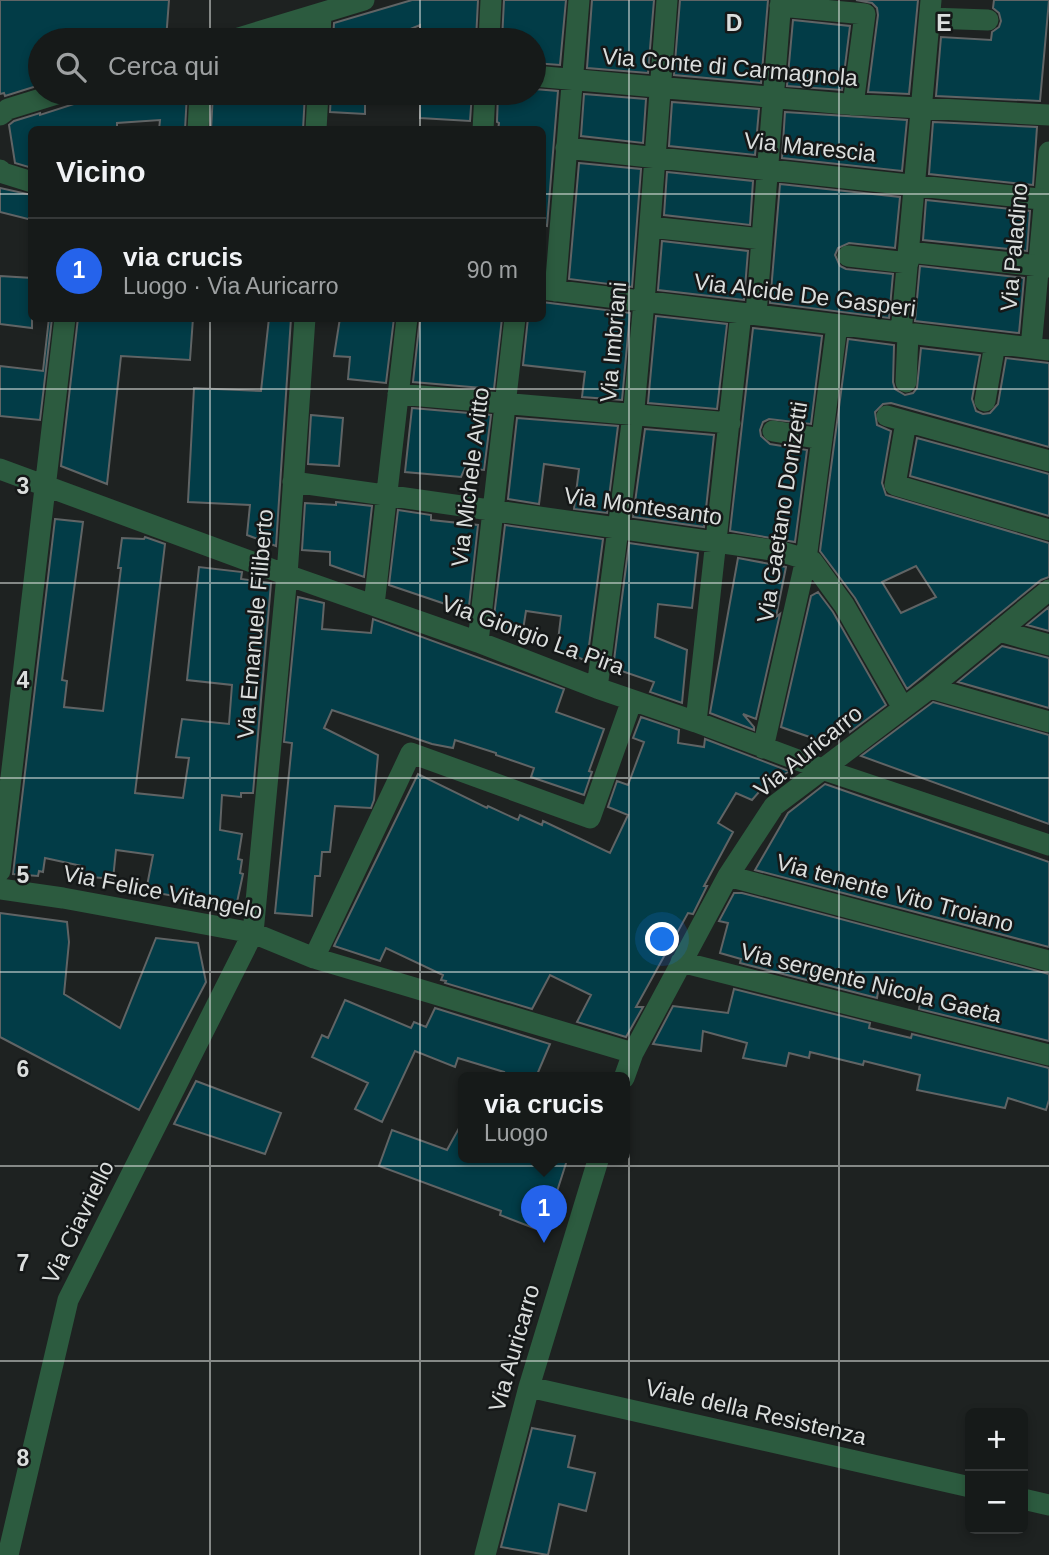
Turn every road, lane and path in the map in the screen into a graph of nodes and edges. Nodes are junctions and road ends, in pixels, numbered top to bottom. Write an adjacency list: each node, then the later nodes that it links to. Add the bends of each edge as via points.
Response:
1 (364, 0): 7 (street)
2 (491, 0): 11 (street)
3 (579, 0): 13 (street)
4 (667, 0): 14 (street, Via Imbriani)
5 (780, 3): 15 (street); 20 (street, via 865,14)
6 (930, 9): 8 (street); 21 (street)
7 (321, 13): 9 (street); 10 (street)
8 (988, 20)
9 (272, 28)
10 (320, 28)
11 (490, 28)
12 (546, 77): 13 (street, Via Conte di Carmagnola)
13 (572, 80): 14 (street, Via Conte di Carmagnola); 27 (street)
14 (660, 89): 15 (street, Via Conte di Carmagnola); 29 (street, Via Imbriani)
15 (773, 99): 20 (street, Via Conte di Carmagnola); 30 (street)
16 (28, 102): 22 (street)
17 (199, 105): 24 (street)
18 (317, 105): 25 (street)
19 (484, 105): 26 (street)
20 (853, 105): 21 (street, Via Conte di Carmagnola)
21 (922, 110): 23 (street, Via Conte di Carmagnola); 33 (street)
22 (0, 115)
23 (1049, 115)
24 (198, 126)
25 (316, 126)
26 (483, 126)
27 (566, 148): 29 (street, Via Marescia); 40 (street)
28 (1049, 152): 34 (street, Via Paladino)
29 (655, 157): 30 (street, Via Marescia); 35 (street, Via Imbriani)
30 (768, 169): 33 (street, Via Marescia); 36 (street)
31 (0, 170): 32 (street)
32 (28, 182)
33 (915, 184): 34 (street, Via Marescia); 38 (street)
34 (1047, 200): 39 (street, Via Paladino)
35 (650, 227): 36 (street); 41 (street, Via Imbriani)
36 (762, 239): 42 (street)
37 (848, 256): 38 (street)
38 (908, 257): 39 (street); 48 (street)
39 (1044, 266): 50 (street, Via Paladino)
40 (549, 290): 41 (street, Via Alcide De Gasperi)
41 (644, 302): 42 (street, Via Alcide De Gasperi); 55 (street, Via Imbriani)
42 (749, 314): 47 (street, Via Alcide De Gasperi); 56 (street)
43 (64, 322): 62 (street)
44 (305, 322): 61 (street, Via Emanuele Filiberto)
45 (407, 322): 52 (street)
46 (515, 322): 54 (street, Via Michele Avitto)
47 (837, 325): 48 (street, Via Alcide De Gasperi); 58 (street, Via Gaetano Donizetti)
48 (905, 333): 49 (street, Via Alcide De Gasperi); 51 (street)
49 (995, 344): 50 (street, Via Alcide De Gasperi); 53 (street)
50 (1040, 349)
51 (906, 382)
52 (398, 394): 54 (street); 63 (street)
53 (985, 401)
54 (505, 403): 55 (street); 64 (street, Via Michele Avitto)
55 (633, 414): 56 (street); 65 (street, Via Imbriani)
56 (730, 423): 67 (street)
57 (773, 431): 58 (street)
58 (822, 439): 68 (street, Via Gaetano Donizetti)
59 (1049, 461): 66 (street, via 897,419 895,485)
60 (0, 469): 62 (street, Via Giorgio La Pira)
61 (293, 482): 63 (street, Via Montesanto); 69 (street, Via Emanuele Filiberto)
62 (44, 486): 69 (street, Via Giorgio La Pira); 84 (street)
63 (386, 495): 64 (street, Via Montesanto); 71 (street)
64 (492, 510): 65 (street, Via Montesanto); 73 (street, Via Michele Avitto)
65 (617, 529): 67 (street, Via Montesanto); 75 (street, Via Imbriani)
66 (1049, 530)
67 (717, 543): 68 (street, Via Montesanto); 79 (street)
68 (806, 559): 78 (street, via 844,605); 81 (street, Via Gaetano Donizetti)
69 (287, 575): 71 (street, Via Giorgio La Pira); 87 (street, Via Emanuele Filiberto)
70 (1049, 590): 72 (street, Via Auricarro)
71 (374, 605): 73 (street, Via Giorgio La Pira)
72 (999, 631): 74 (street); 76 (street, Via Auricarro)
73 (478, 642): 75 (street, Via Giorgio La Pira)
74 (1049, 645)
75 (597, 688): 77 (street, Via Giorgio La Pira)
76 (930, 688): 78 (street, Via Auricarro); 80 (street)
77 (632, 700): 79 (street, Via Giorgio La Pira); 88 (street, via 590,818 411,753)
78 (903, 708): 82 (street, Via Auricarro)
79 (696, 722): 81 (street, Via Giorgio La Pira)
80 (1049, 722)
81 (763, 748): 82 (street, Via Giorgio La Pira)
82 (822, 769): 83 (street, Via Giorgio La Pira); 85 (street, Via Auricarro, via 774,806)
83 (1049, 845)
84 (0, 871)
85 (728, 876): 89 (street, Via tenente Vito Troiano); 90 (street, Via Auricarro)
86 (0, 889): 87 (street, Via Felice Vitangelo)
87 (253, 933): 88 (street, Via Felice Vitangelo); 99 (street, Via Ciavriello, via 68,1300)
88 (314, 958): 91 (street)
89 (1049, 961)
90 (681, 962): 91 (street, Via Auricarro); 92 (street, Via sergente Nicola Gaeta)
91 (633, 1053): 93 (street, Via Auricarro)
92 (1049, 1055)
93 (627, 1072)
94 (597, 1163): 95 (street, Via Auricarro)
95 (529, 1387): 96 (street, Viale della Resistenza); 100 (street, Via Auricarro)
96 (965, 1487)
97 (1028, 1500): 98 (street)
98 (1049, 1505)
99 (8, 1555)
100 (485, 1555)

